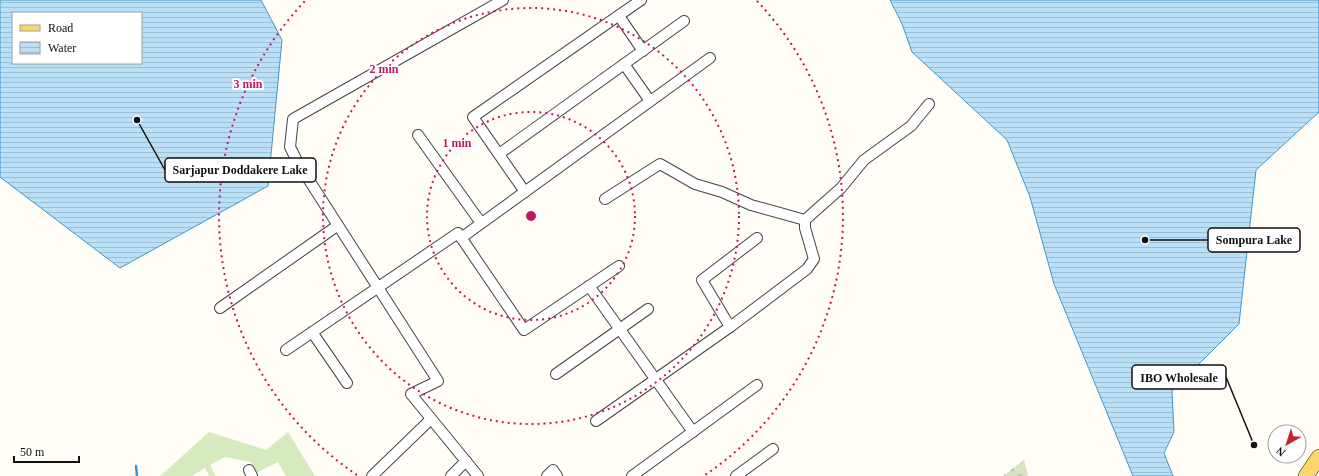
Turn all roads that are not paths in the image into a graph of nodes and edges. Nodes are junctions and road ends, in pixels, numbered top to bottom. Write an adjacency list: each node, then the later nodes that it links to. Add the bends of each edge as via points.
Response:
1 (503, 0): 16 (street, via 293,119 290,147)
2 (641, 0): 3 (street)
3 (619, 16): 5 (street); 11 (street, via 473,117)
4 (684, 22): 5 (street)
5 (643, 51): 7 (street)
6 (710, 58): 8 (street)
7 (624, 64): 8 (street); 11 (street)
8 (650, 101): 12 (street)
9 (929, 104): 14 (street, via 911,126 864,160 841,188)
10 (418, 135): 15 (street)
11 (499, 154): 12 (street)
12 (525, 192): 15 (street)
13 (605, 199): 14 (street, via 660,164 695,184)
14 (805, 220): 24 (street, via 804,228 814,259 807,269)
15 (481, 223): 17 (street)
16 (337, 226): 21 (street); 22 (street)
17 (461, 238): 20 (street, via 524,330); 21 (street, via 458,233)
18 (757, 238): 24 (street, via 702,280)
19 (619, 266): 20 (street)
20 (589, 286): 25 (street)
21 (377, 288): 26 (street); 32 (street, via 438,381 411,394)
22 (220, 308)
23 (648, 309): 25 (street)
24 (730, 327): 29 (street)
25 (620, 329): 28 (street); 29 (street)
26 (312, 332): 27 (street); 30 (street)
27 (286, 350)
28 (556, 374)
29 (656, 379): 33 (street); 34 (street)
30 (347, 383)
31 (757, 385): 34 (street)
32 (431, 419): 37 (street); 38 (street)
33 (596, 421)
34 (693, 432): 43 (street)
35 (773, 449): 44 (street)
36 (1319, 457): 45 (main road)
37 (466, 461): 39 (street); 40 (street)
38 (372, 476)
39 (451, 476)
40 (478, 476)
41 (547, 476): 42 (street, via 553,470)
42 (557, 476)
43 (632, 476)
44 (736, 476)
45 (1306, 476)

